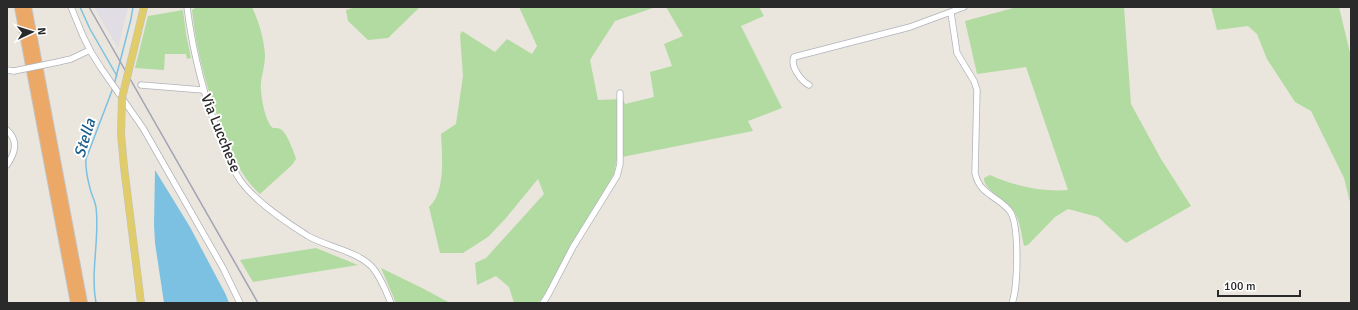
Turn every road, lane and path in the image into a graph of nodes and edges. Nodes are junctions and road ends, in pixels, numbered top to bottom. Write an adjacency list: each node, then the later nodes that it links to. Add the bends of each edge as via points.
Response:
1 (19, 7): 16 (highway)
2 (27, 7): 17 (highway)
3 (71, 7): 8 (street)
4 (144, 7): 18 (main road, bridge, via 122,98 121,124)
5 (187, 7): 12 (street, Via Lucchese)
6 (964, 7): 7 (street)
7 (951, 13): 11 (street, via 910,27 794,57 795,69); 22 (street, via 957,53 977,90 976,178 984,191 1009,210 1014,218 1018,257)
8 (90, 50): 9 (street, bridge, via 67,61 14,71); 19 (street, via 143,128 223,268)
9 (7, 70)
10 (141, 85): 12 (street)
11 (809, 85)
12 (203, 90): 20 (street, Via Lucchese, via 224,147 242,183 263,203 298,229 371,266)
13 (620, 93): 21 (street, via 620,164 617,176 573,247)
14 (7, 130): 15 (street, via 11,133 15,145)
15 (7, 165)
16 (75, 303)
17 (83, 303)
18 (140, 303)
19 (240, 303)
20 (391, 303)
21 (543, 303)
22 (1012, 303)

